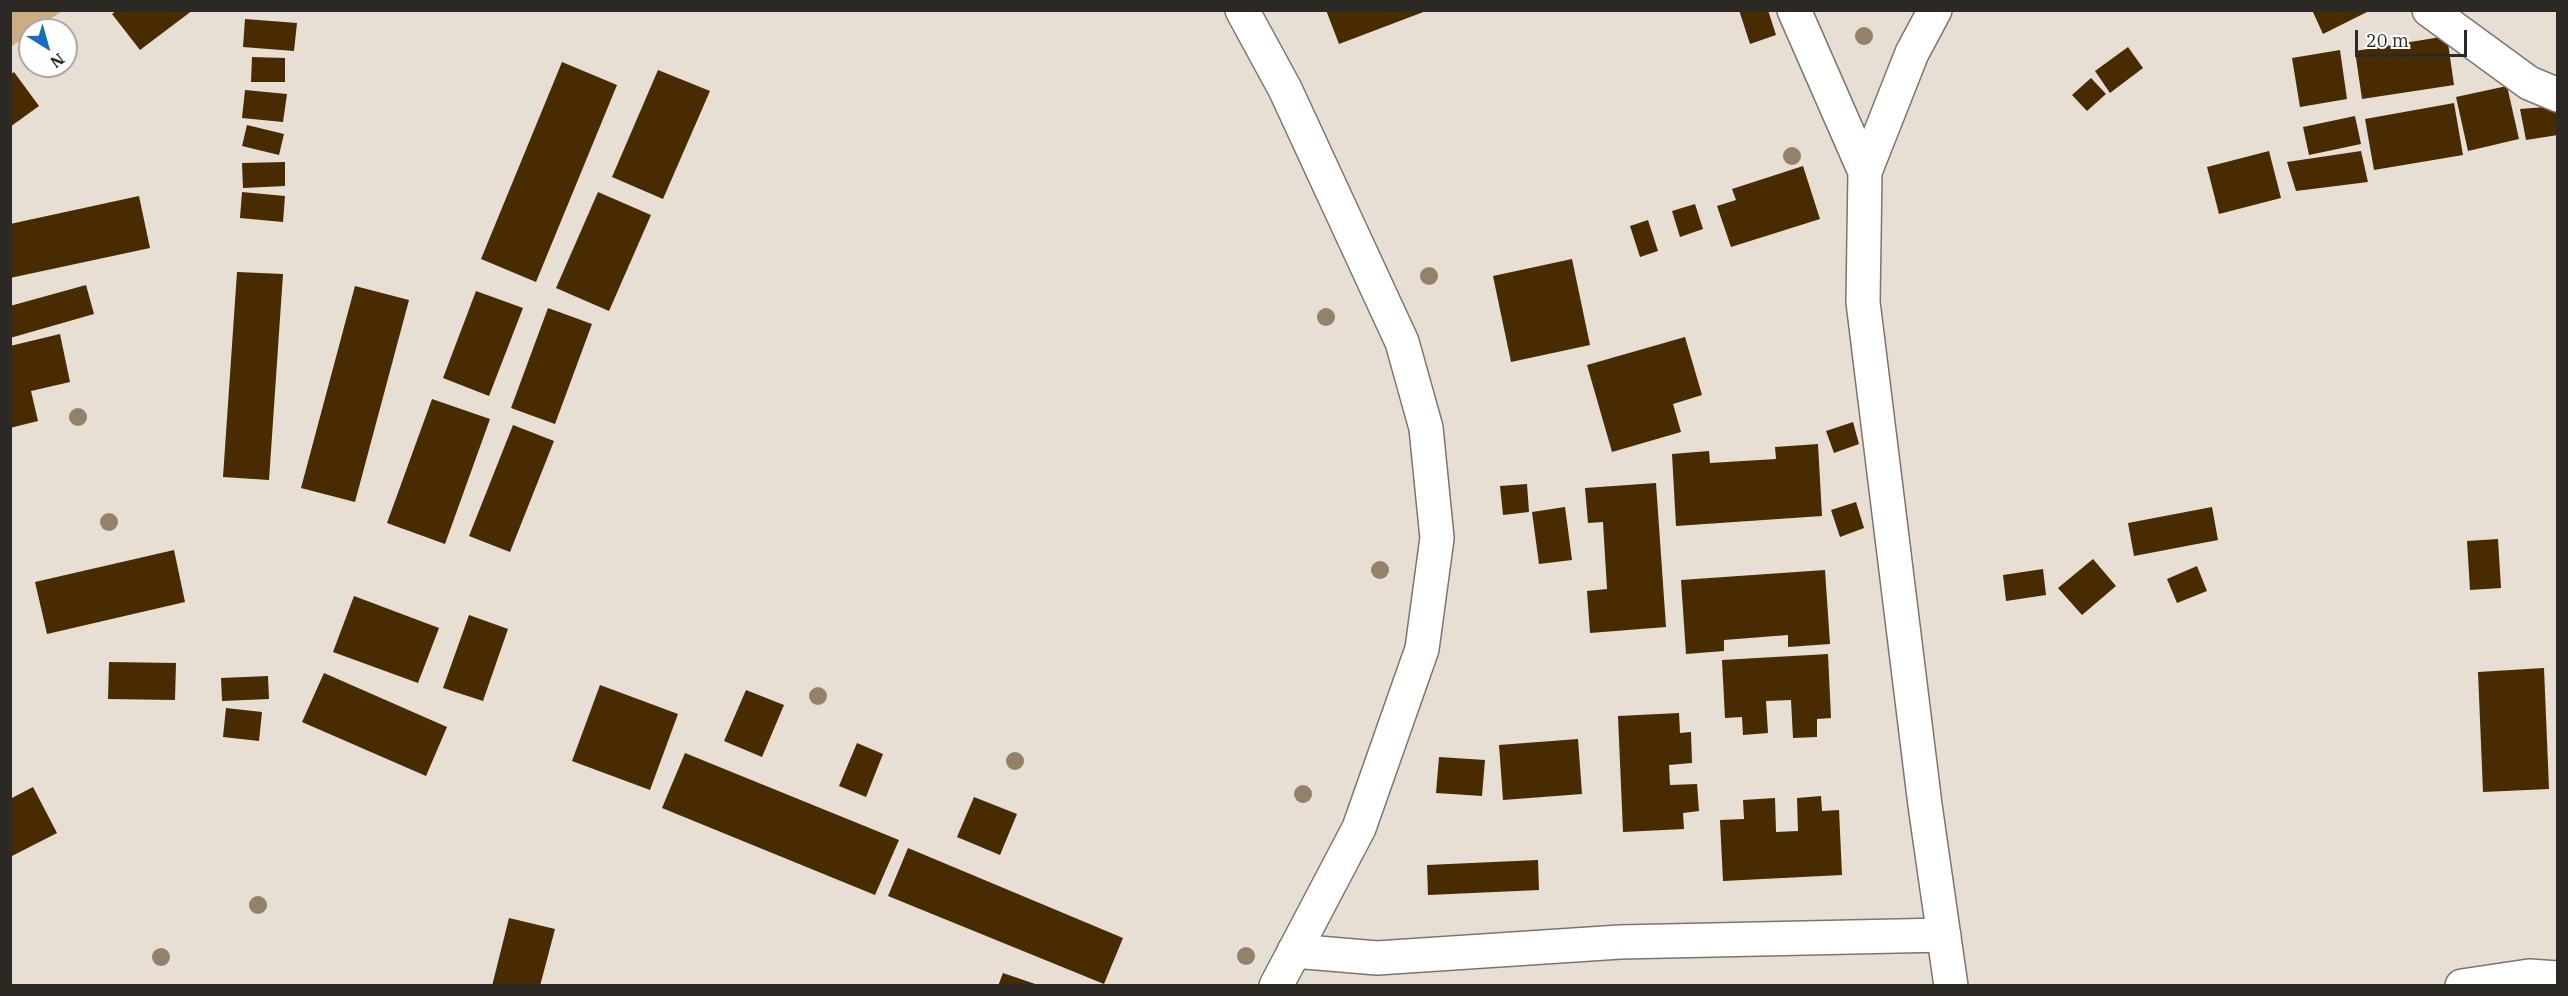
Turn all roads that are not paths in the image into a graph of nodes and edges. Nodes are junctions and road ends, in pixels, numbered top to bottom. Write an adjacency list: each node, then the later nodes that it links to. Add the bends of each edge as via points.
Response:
1 (1242, 10): 8 (street, via 1286,89 1402,342 1426,428 1437,538 1422,648 1359,828)
2 (1794, 10): 6 (street)
3 (1935, 10): 6 (street, via 1912,53)
4 (2429, 10): 5 (street, via 2529,83)
5 (2558, 95)
6 (1865, 172): 7 (street, via 1863,302)
7 (1944, 935): 8 (street, via 1620,942 1377,958); 11 (street)
8 (1294, 951): 10 (street)
9 (2558, 978): 12 (street, via 2529,976)
10 (1276, 986)
11 (1951, 986)
12 (2462, 986)

